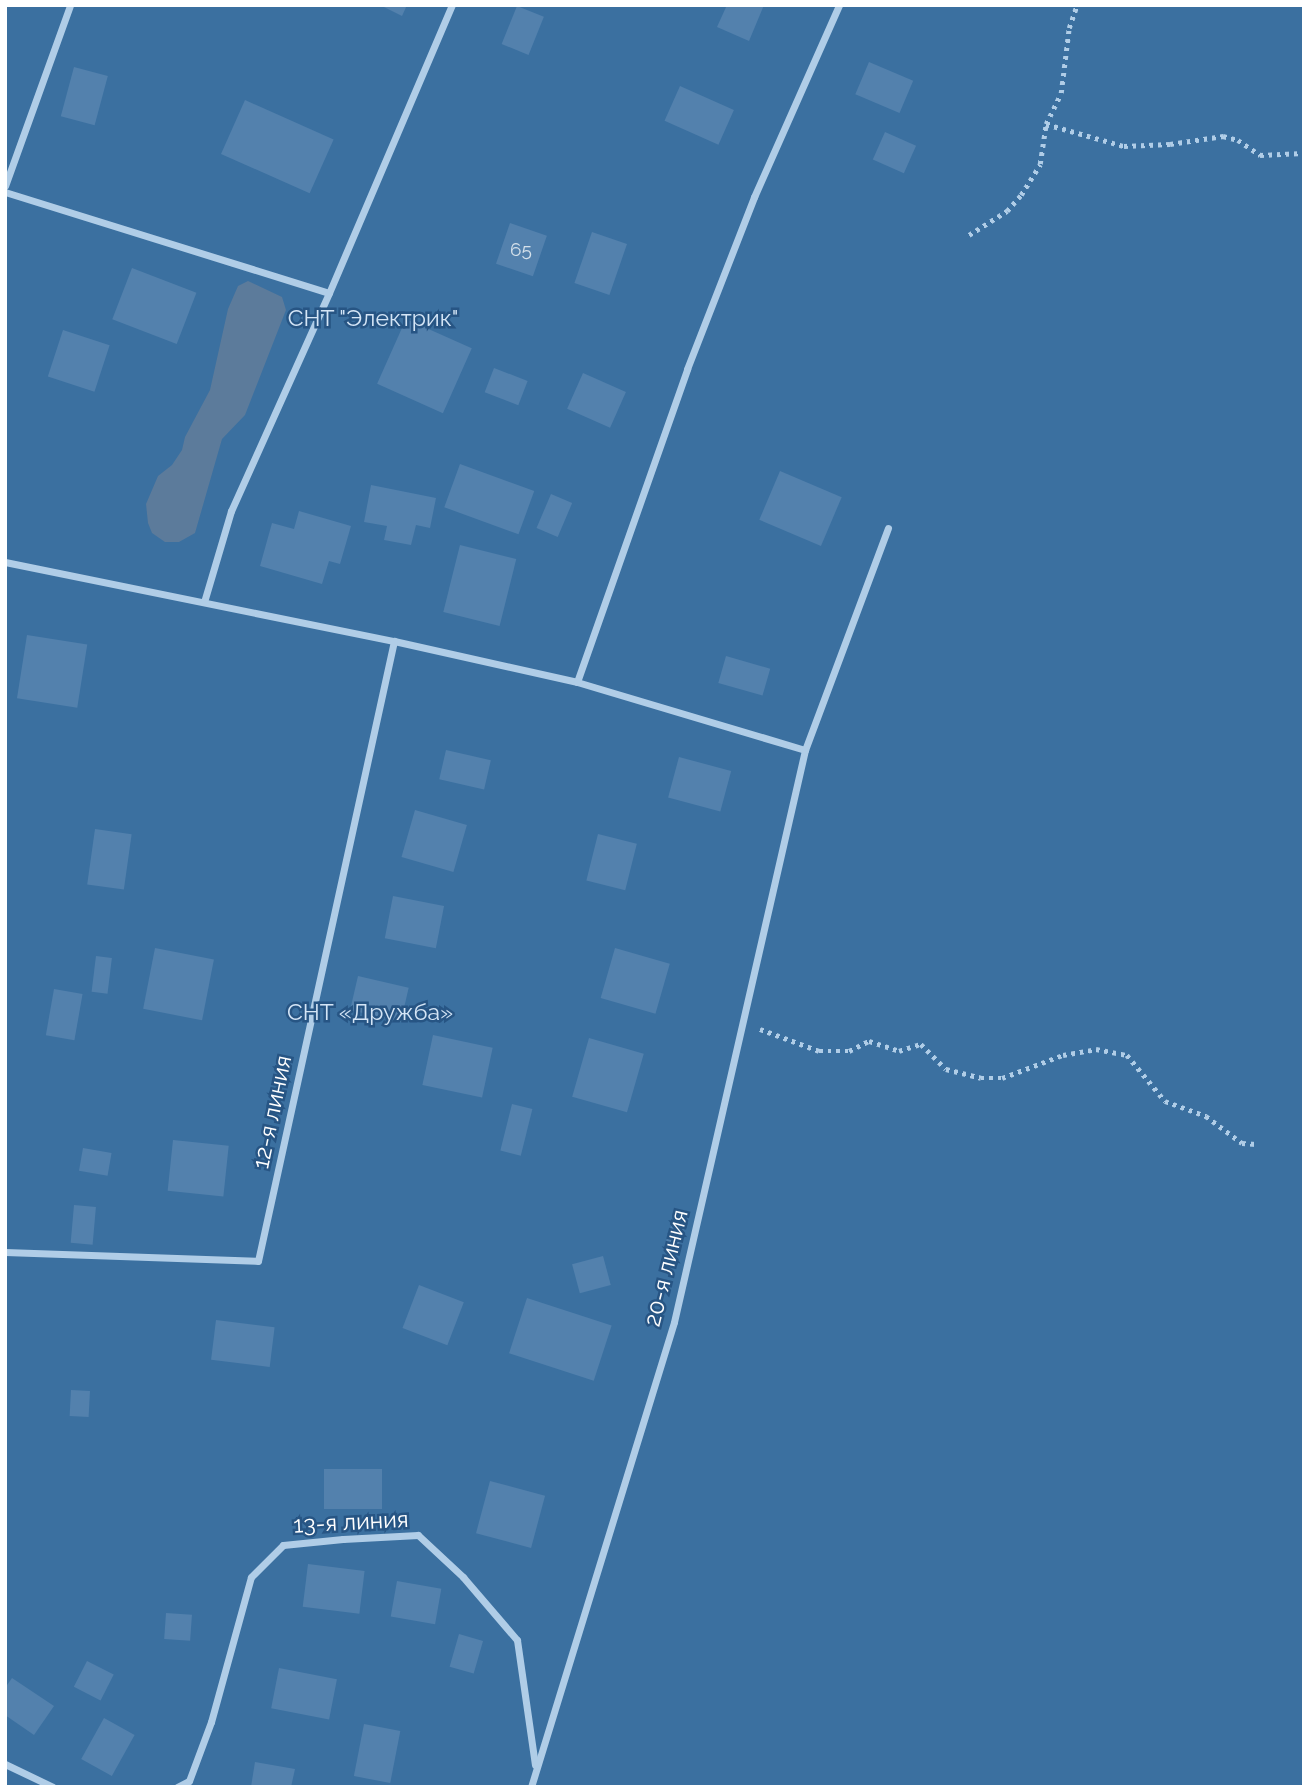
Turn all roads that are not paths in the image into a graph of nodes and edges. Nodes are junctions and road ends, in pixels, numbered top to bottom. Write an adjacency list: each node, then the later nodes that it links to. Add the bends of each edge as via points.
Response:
1 (70, 5): 4 (street)
2 (452, 5): 6 (street)
3 (839, 5): 11 (street, via 754,197 691,357)
4 (5, 186)
5 (5, 192): 6 (street)
6 (330, 293): 9 (street, via 231,510)
7 (888, 528): 12 (street, 20-я линия)
8 (5, 562): 9 (street)
9 (204, 602): 10 (street)
10 (394, 641): 11 (street); 13 (street, 12-я линия, via 258,1261)
11 (577, 682): 12 (street)
12 (805, 750): 15 (street, 20-я линия, via 674,1322)
13 (5, 1252)
14 (5, 1764): 16 (street)
15 (535, 1769): 17 (street, 13-я линия, via 517,1640 463,1577 418,1535 393,1536 283,1545 251,1577 211,1722 189,1781); 18 (street, 20-я линия)
16 (53, 1787)
17 (177, 1787)
18 (531, 1787)

